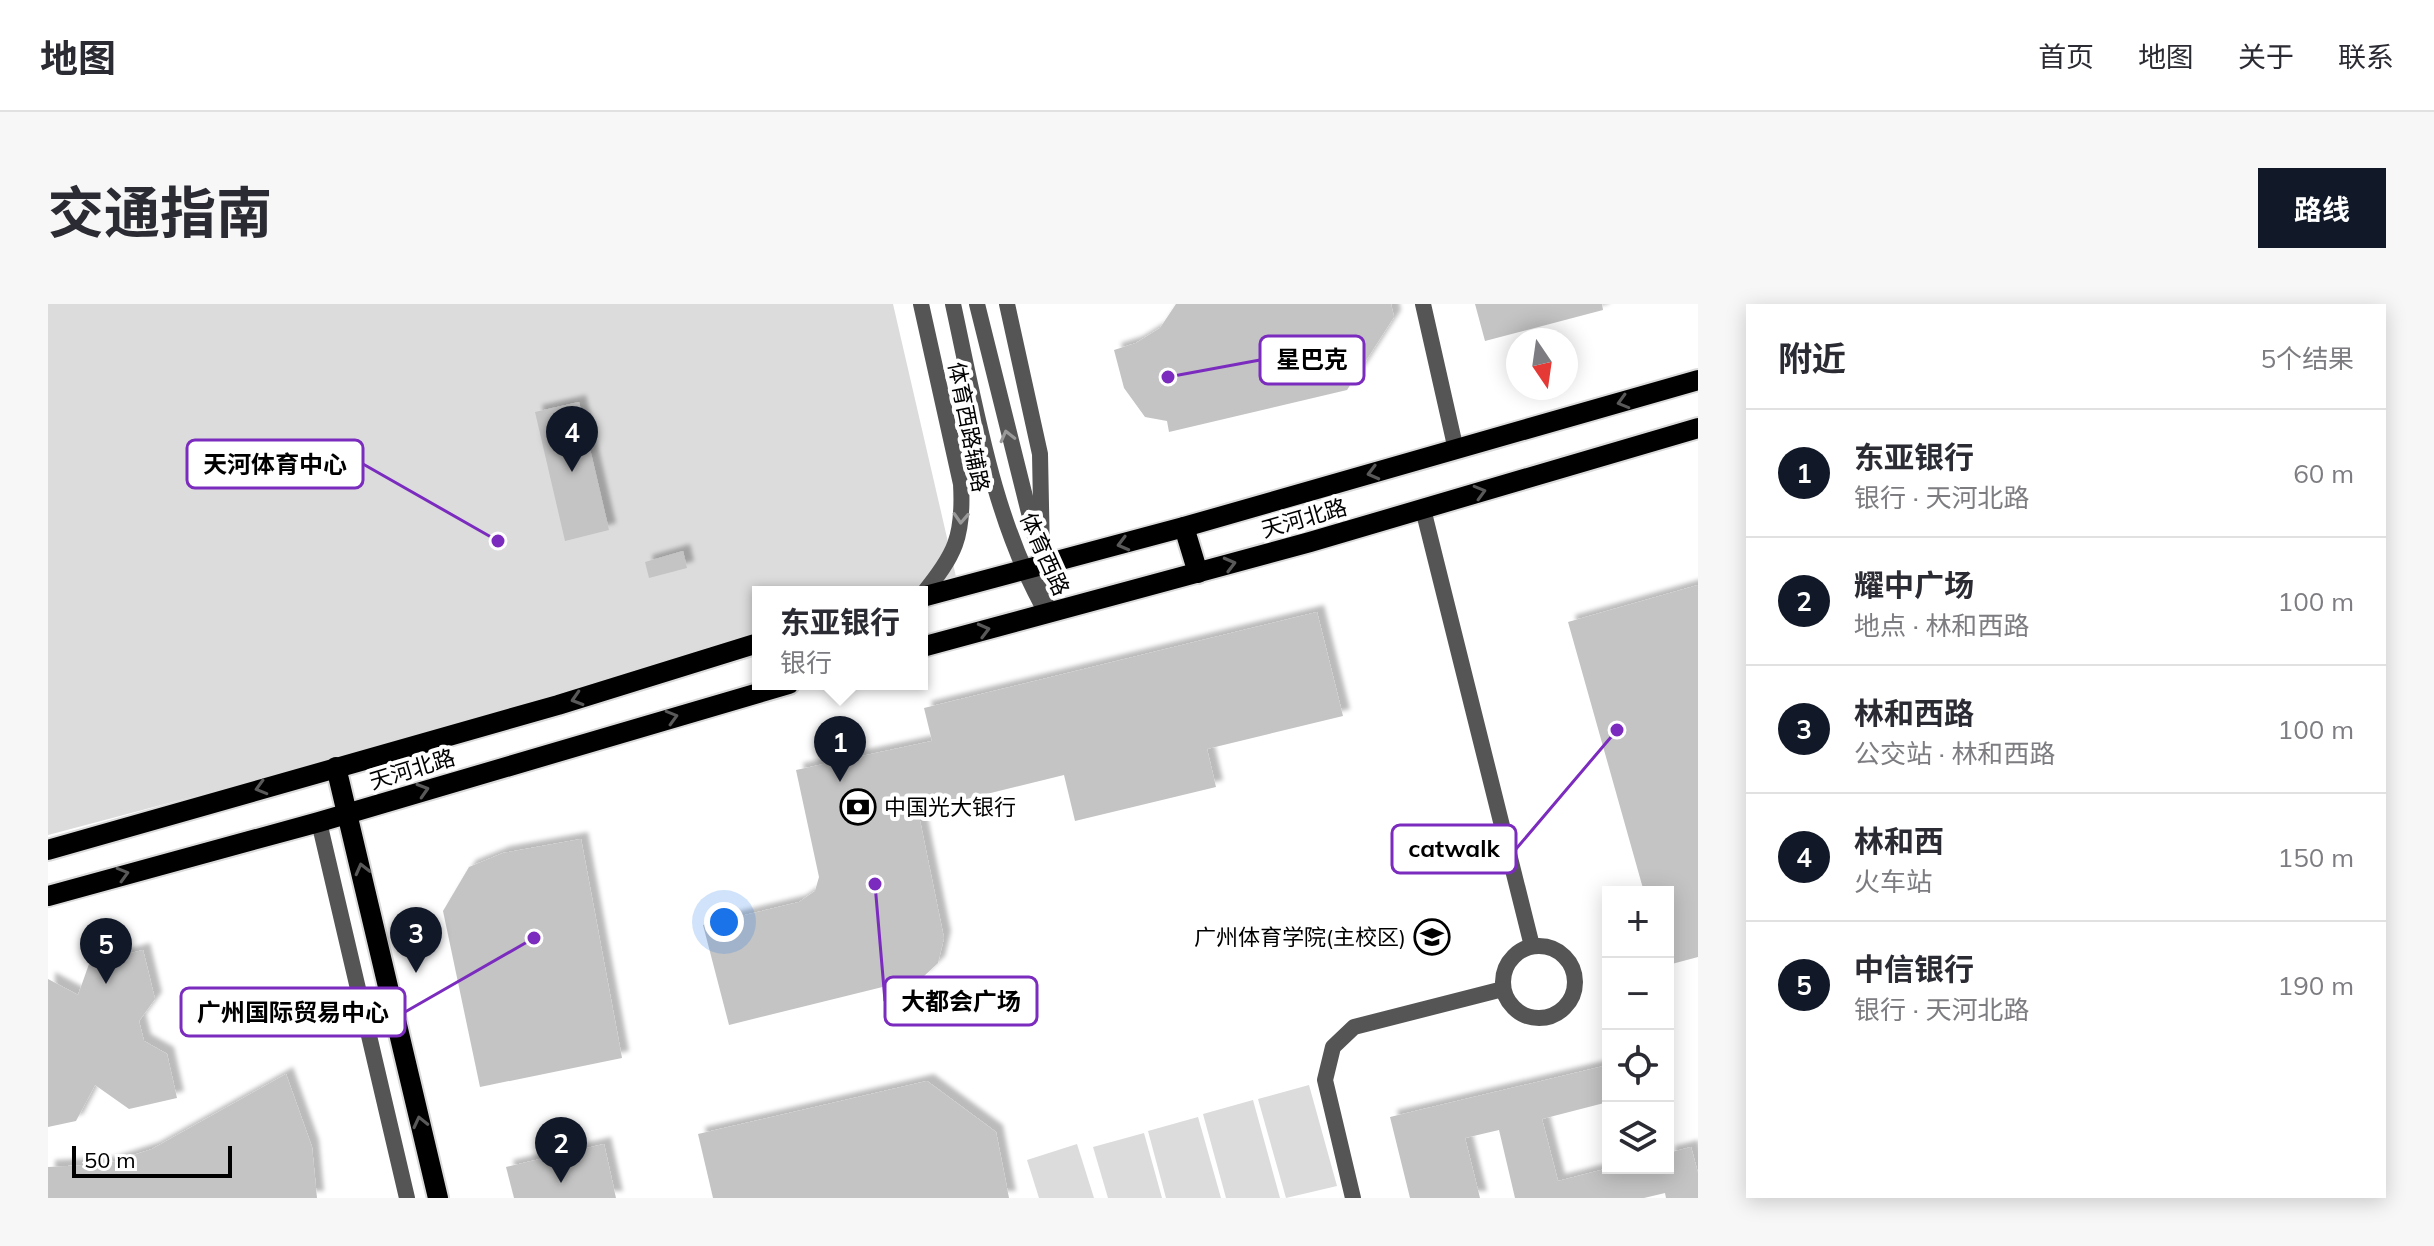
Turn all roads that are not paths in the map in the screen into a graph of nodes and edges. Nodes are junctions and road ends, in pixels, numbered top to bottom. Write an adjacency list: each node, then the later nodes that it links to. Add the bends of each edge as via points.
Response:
1 (921, 304): 13 (street, 体育西路辅路, one-way to 13, via 961,484 962,512 954,553)
2 (953, 304): 11 (street, 体育西路, via 987,452)
3 (977, 304): 11 (street, 体育西路, one-way to 3)
4 (1007, 304): 11 (street, via 1040,454)
5 (1423, 304): 8 (street)
6 (1698, 380): 8 (main road, 天河北路, one-way to 8)
7 (1698, 428): 9 (main road, 天河北路, one-way to 7)
8 (1456, 450): 10 (main road, 天河北路, one-way to 10)
9 (1423, 509): 12 (main road, 天河北路, one-way to 9); 24 (street)
10 (1184, 527): 11 (main road, 天河北路, one-way to 11); 12 (main road)
11 (1033, 568): 14 (main road, 天河北路); 15 (street, 体育西路)
12 (1198, 573): 15 (main road, 天河北路)
13 (928, 588)
14 (928, 594)
15 (1047, 614): 17 (main road, 天河北路, one-way to 15)
16 (752, 645): 19 (main road, 天河北路, one-way to 19)
17 (928, 645)
18 (768, 690): 20 (main road, 天河北路, one-way to 18)
19 (336, 767): 20 (main road); 22 (main road, 天河北路, one-way to 22)
20 (348, 813): 21 (main road, 天河北路); 27 (main road, one-way to 20)
21 (319, 822): 23 (main road, 天河北路, one-way to 21); 26 (street)
22 (48, 850)
23 (48, 896)
24 (1532, 946): 25 (street, via 1508,962); 25 (street, via 1548,947 1569,961 1575,985 1565,1008 1543,1019 1530,1018 1511,1006)
25 (1503, 989): 28 (street, via 1354,1027 1333,1047 1325,1080)
26 (407, 1198)
27 (438, 1198)
28 (1353, 1198)

